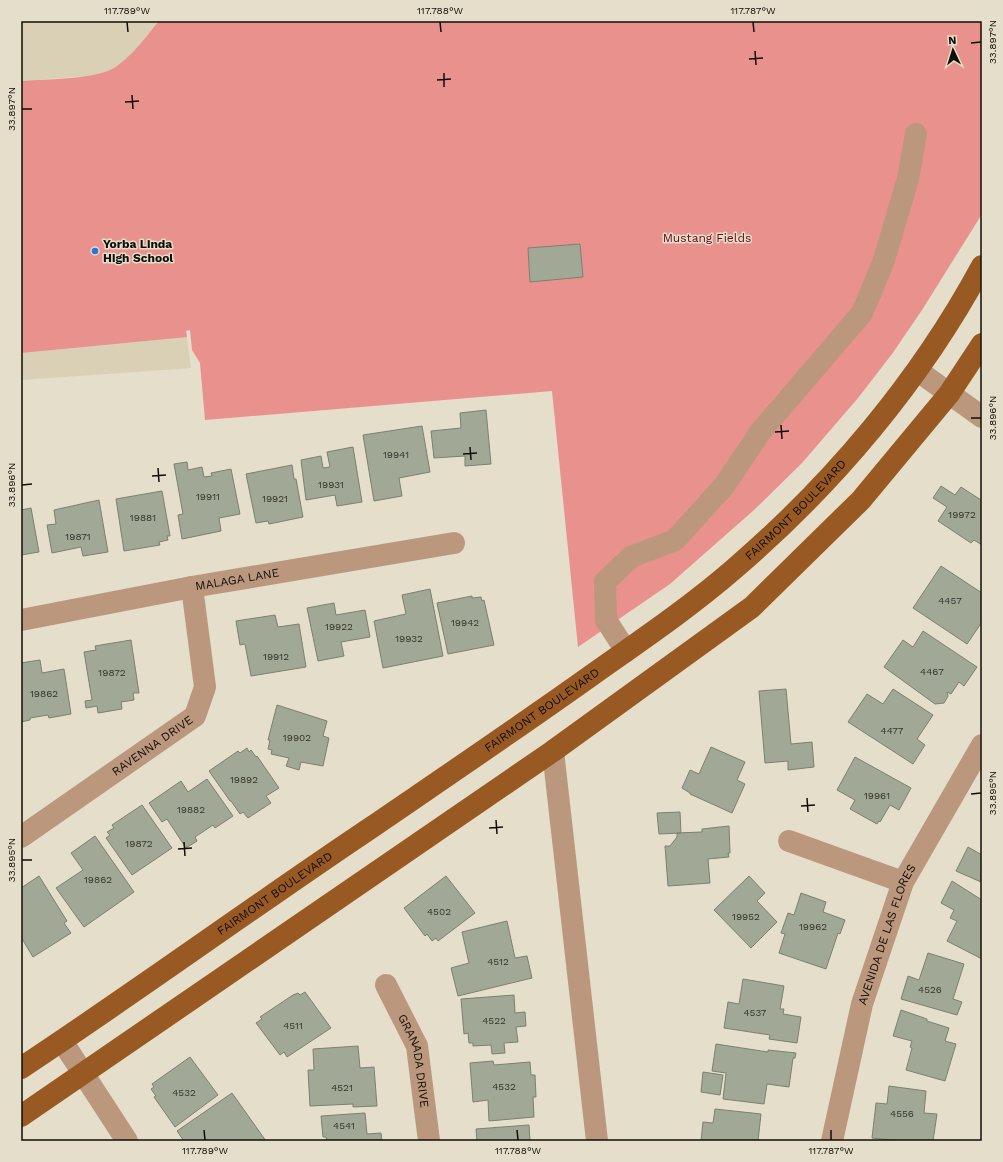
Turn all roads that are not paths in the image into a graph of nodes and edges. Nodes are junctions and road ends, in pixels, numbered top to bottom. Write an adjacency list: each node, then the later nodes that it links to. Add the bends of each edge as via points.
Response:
1 (916, 134): 10 (street, via 908,179 883,263 862,313 761,431 724,486 675,540 631,557 605,582 606,620)
2 (982, 266): 4 (main road, FAIRMONT BOULEVARD, via 957,312)
3 (982, 344): 5 (main road)
4 (918, 371): 5 (street); 10 (main road, FAIRMONT BOULEVARD, via 856,448 781,526 733,570)
5 (949, 394): 6 (street); 12 (main road, via 861,500 752,607)
6 (982, 417)
7 (454, 543): 8 (street, MALAGA LANE)
8 (192, 587): 9 (street, MALAGA LANE); 13 (street, RAVENNA DRIVE, via 205,687 195,716)
9 (21, 620)
10 (626, 651): 17 (main road, FAIRMONT BOULEVARD)
11 (982, 745): 15 (street, AVENIDA DE LAS FLORES)
12 (553, 751): 19 (main road); 23 (street)
13 (21, 837)
14 (789, 841): 15 (street)
15 (903, 882): 24 (street, AVENIDA DE LAS FLORES, via 862,1004)
16 (386, 985): 22 (street, GRANADA DRIVE, via 417,1046)
17 (62, 1041): 18 (main road, FAIRMONT BOULEVARD); 19 (street)
18 (21, 1068)
19 (83, 1073): 20 (main road); 21 (street)
20 (21, 1116)
21 (126, 1141)
22 (429, 1141)
23 (597, 1141)
24 (832, 1141)

